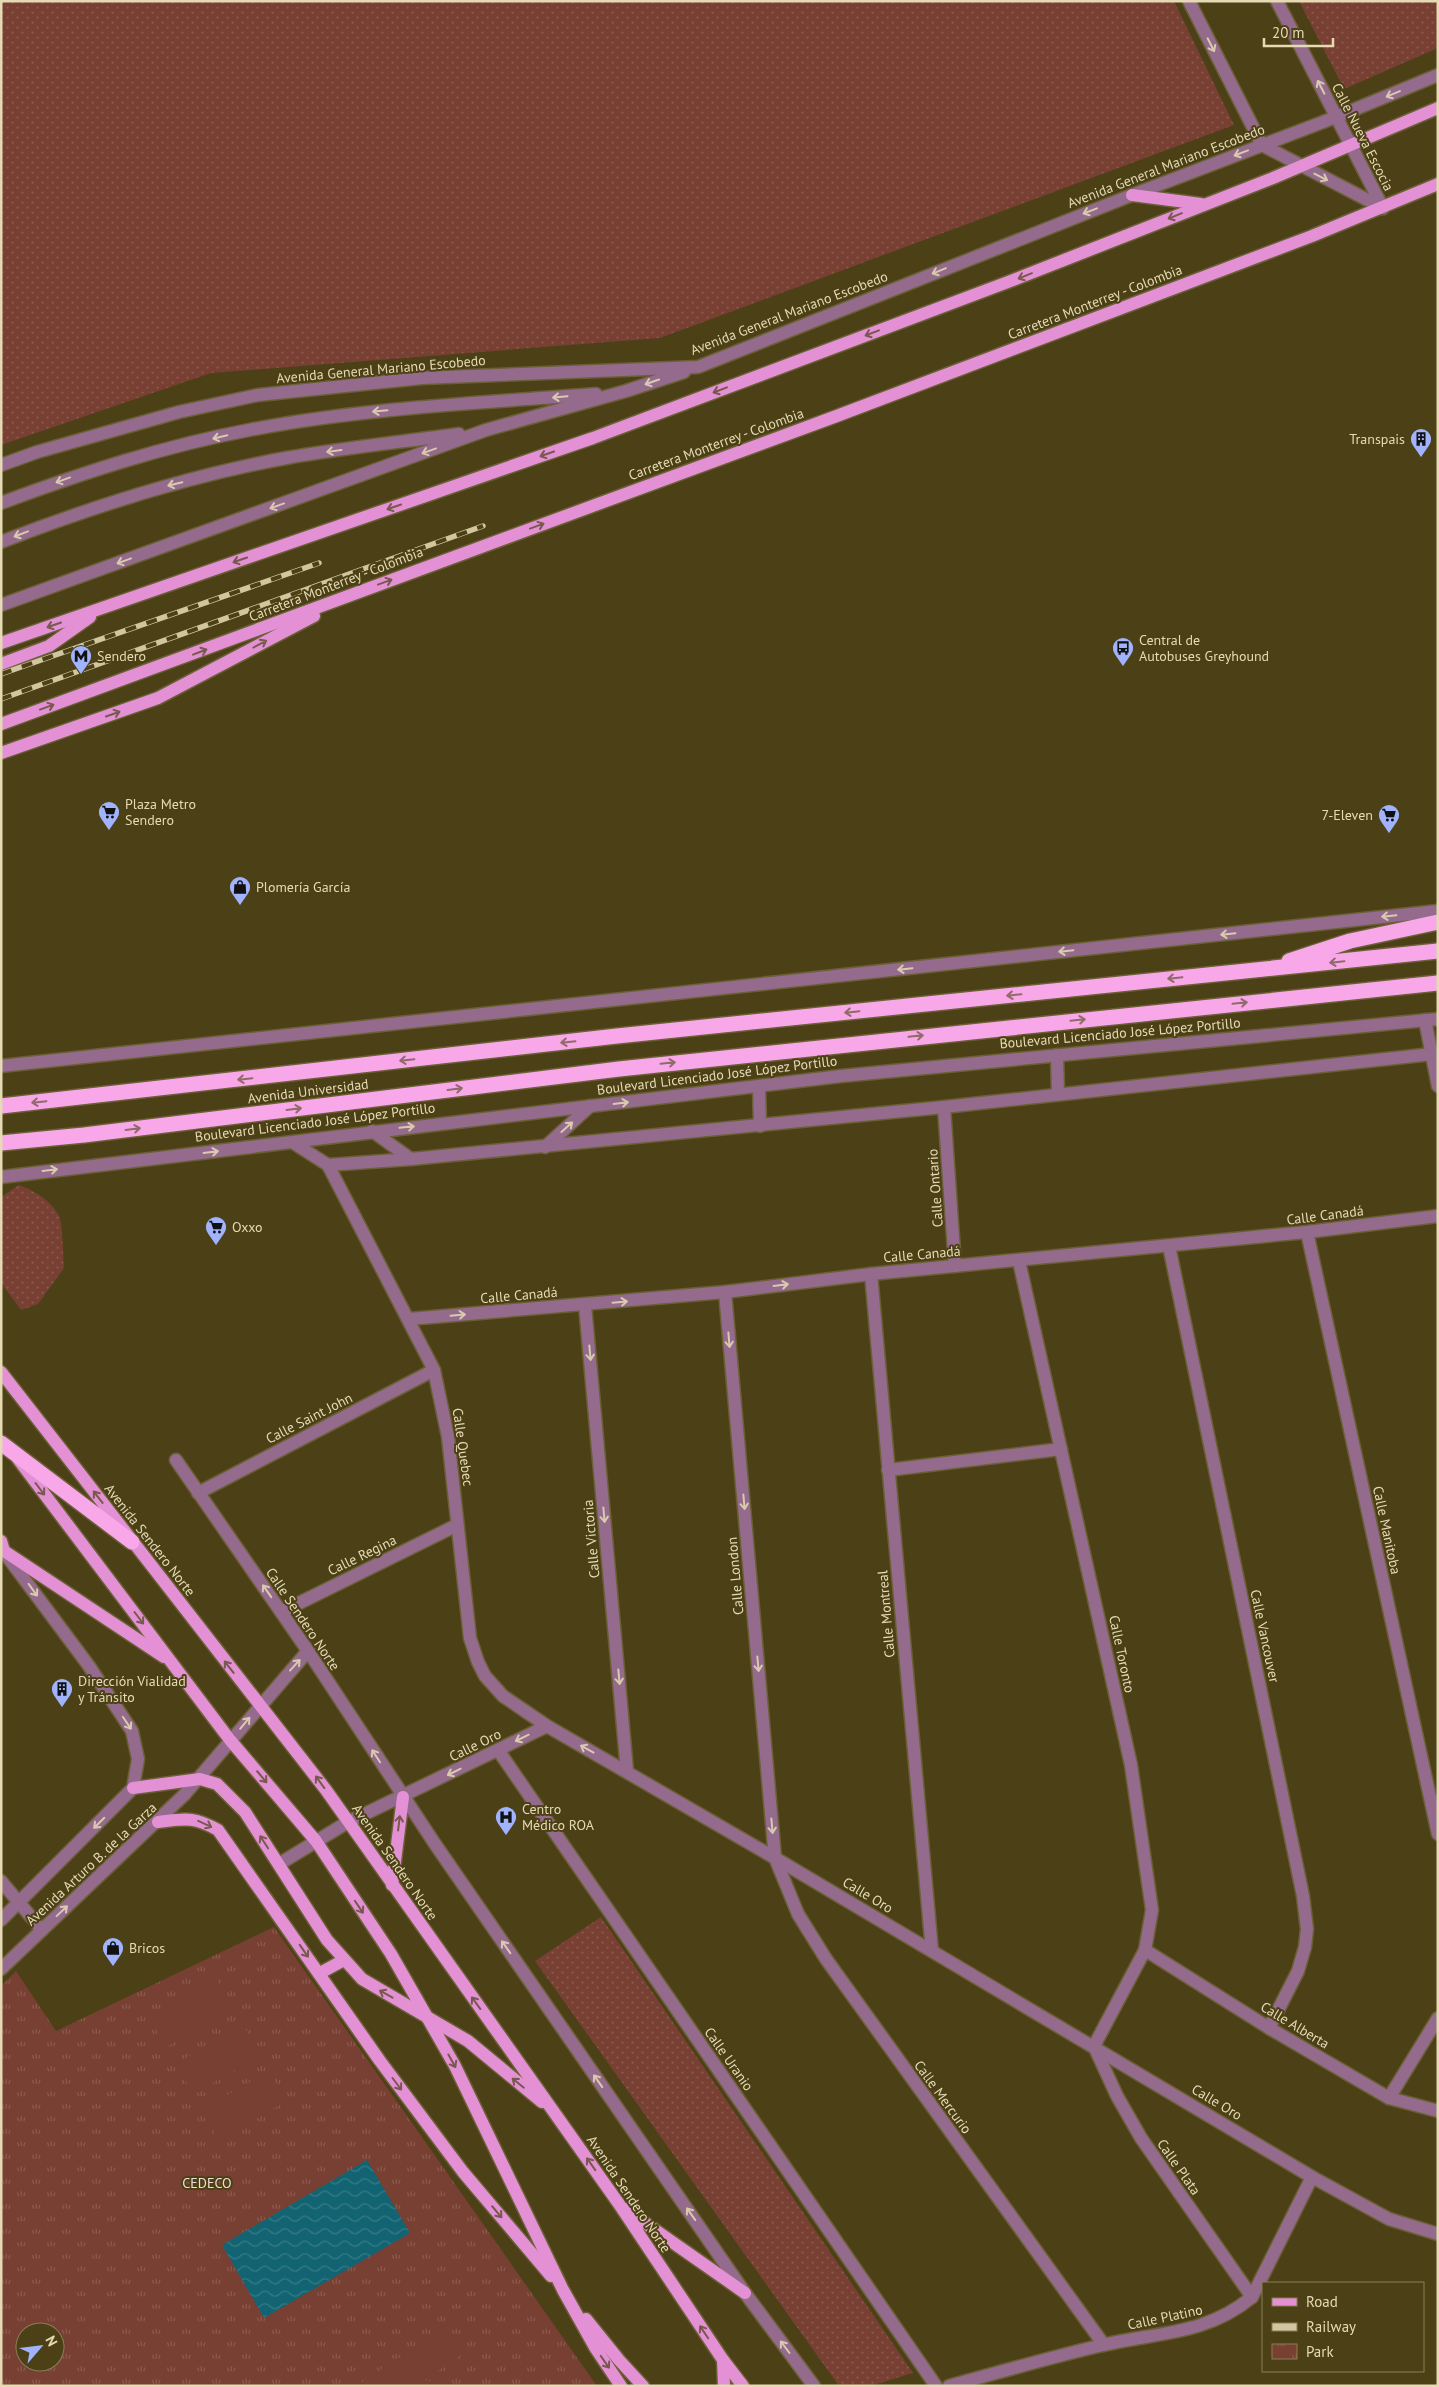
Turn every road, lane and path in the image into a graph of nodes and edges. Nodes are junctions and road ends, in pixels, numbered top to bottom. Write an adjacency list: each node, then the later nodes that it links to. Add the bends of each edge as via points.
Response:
1 (1189, 1): 7 (street, one-way to 7)
2 (1277, 1): 5 (street, Calle Nueva Escocia, one-way to 2)
3 (1438, 75): 5 (street, Avenida General Mariano Escobedo, one-way to 5)
4 (1438, 108): 6 (main road)
5 (1336, 118): 6 (street, Calle Nueva Escocia); 7 (street, Avenida General Mariano Escobedo)
6 (1350, 145): 8 (main road); 12 (street, Calle Nueva Escocia)
7 (1262, 146): 8 (street, Calle Nueva Escocia); 10 (street, Avenida General Mariano Escobedo, one-way to 10)
8 (1301, 166): 11 (main road); 12 (street, Calle Nueva Escocia, one-way to 12)
9 (1438, 184): 12 (main road, Carretera Monterrey - Colombia)
10 (1132, 195): 11 (main road); 13 (street, Avenida General Mariano Escobedo, one-way to 13)
11 (1204, 204): 21 (main road, one-way to 21, via 1008,282 593,438)
12 (1383, 208): 19 (main road, Carretera Monterrey - Colombia, one-way to 12, via 834,417)
13 (698, 367): 14 (street, one-way to 14); 16 (street, Avenida General Mariano Escobedo, via 422,378 258,395 179,412)
14 (626, 391): 15 (street); 17 (street, one-way to 17, via 369,412 249,430 91,470)
15 (486, 430): 18 (street, one-way to 18, via 266,463 143,491); 20 (street, one-way to 20)
16 (1, 465)
17 (1, 503)
18 (1, 542)
19 (361, 590): 24 (main road, Carretera Monterrey - Colombia, one-way to 19); 25 (main road, one-way to 19, via 158,698)
20 (1, 605)
21 (102, 608): 22 (main road, one-way to 22); 23 (main road, via 49,646)
22 (1, 643)
23 (1, 664)
24 (1, 724)
25 (1, 753)
26 (1438, 911): 35 (street, one-way to 35)
27 (1438, 922): 29 (highway, via 1350,941)
28 (1438, 951): 29 (highway, one-way to 29)
29 (1267, 969): 40 (highway, Avenida Universidad, one-way to 40, via 617,1036)
30 (1438, 983): 36 (highway, Boulevard Licenciado José López Portillo, one-way to 30)
31 (1438, 1019): 32 (street, Boulevard Licenciado José López Portillo)
32 (1425, 1020): 33 (street); 34 (street, Boulevard Licenciado José López Portillo)
33 (1432, 1054): 38 (street); 39 (street)
34 (1057, 1055): 37 (street, Boulevard Licenciado José López Portillo); 39 (street)
35 (1, 1066)
36 (619, 1069): 46 (highway, Avenida Universidad, one-way to 36)
37 (759, 1086): 41 (street, Boulevard Licenciado José López Portillo, one-way to 37); 43 (street)
38 (1438, 1086)
39 (1058, 1094): 42 (street)
40 (1, 1106)
41 (590, 1106): 44 (street, Boulevard Licenciado José López Portillo, one-way to 41); 47 (street, one-way to 41)
42 (944, 1108): 43 (street); 55 (street, Calle Ontario)
43 (760, 1126): 47 (street)
44 (372, 1131): 45 (street, Boulevard Licenciado José López Portillo); 48 (street)
45 (292, 1142): 49 (street); 50 (street, Boulevard Licenciado José López Portillo, one-way to 45)
46 (1, 1143)
47 (545, 1147): 48 (street)
48 (411, 1159): 49 (street)
49 (328, 1164): 59 (street, Calle Quebec)
50 (1, 1177)
51 (1438, 1216): 52 (street, Calle Canadá)
52 (1307, 1232): 53 (street, Calle Canadá); 84 (street, Calle Manitoba)
53 (1169, 1246): 54 (street, Calle Canadá); 100 (street, Calle Vancouver, via 1306,1921 1305,1947 1298,1970)
54 (1019, 1261): 55 (street, Calle Canadá); 64 (street, Calle Toronto)
55 (955, 1266): 56 (street, Calle Canadá)
56 (870, 1274): 57 (street, Calle Canadá, one-way to 56); 66 (street, Calle Montreal)
57 (725, 1292): 58 (street, Calle Canadá, one-way to 57); 86 (street, Calle London, one-way to 86)
58 (585, 1305): 59 (street, Calle Canadá, one-way to 58); 78 (street, Calle Victoria, one-way to 78)
59 (409, 1319): 60 (street, Calle Quebec)
60 (434, 1370): 67 (street, Calle Saint John); 68 (street, Calle Quebec, via 448,1437)
61 (1, 1372): 69 (main road, Avenida Sendero Norte, one-way to 61)
62 (1, 1437): 63 (main road)
63 (6, 1447): 69 (highway); 73 (main road, one-way to 73)
64 (1061, 1449): 66 (street); 93 (street, Calle Toronto, via 1131,1765 1142,1829 1152,1910)
65 (176, 1460): 67 (street, Calle Sendero Norte)
66 (888, 1470): 94 (street, Calle Montreal)
67 (198, 1493): 71 (street, Calle Sendero Norte, one-way to 67)
68 (457, 1525): 71 (street, Calle Regina); 75 (street, Calle Quebec, via 470,1638 478,1662 503,1696)
69 (132, 1542): 74 (main road, Avenida Sendero Norte, one-way to 69)
70 (2, 1546): 73 (main road); 80 (street, one-way to 80, via 132,1731 138,1759)
71 (281, 1612): 72 (street, Calle Sendero Norte)
72 (308, 1651): 74 (street, one-way to 72); 81 (street, Calle Sendero Norte, one-way to 72)
73 (172, 1663): 76 (main road)
74 (259, 1706): 76 (street, one-way to 74); 83 (main road, Avenida Sendero Norte, one-way to 74, via 309,1766)
75 (547, 1726): 77 (street, Calle Oro, one-way to 77); 78 (street, Calle Oro, one-way to 75)
76 (230, 1740): 79 (street, Avenida Arturo B. de la Garza); 85 (main road, one-way to 85)
77 (498, 1750): 81 (street, Calle Oro, one-way to 81); 118 (street, Calle Uranio)
78 (627, 1771): 86 (street, Calle Oro)
79 (200, 1779): 80 (main road); 82 (street, Avenida Arturo B. de la Garza); 87 (main road, one-way to 79, via 245,1812 217,1784)
80 (133, 1788): 90 (street, Avenida Arturo B. de la Garza, one-way to 90)
81 (403, 1797): 83 (street, Calle Oro); 89 (main road, one-way to 81); 109 (street, one-way to 81)
82 (158, 1822): 92 (street, Avenida Arturo B. de la Garza, one-way to 82); 97 (main road, one-way to 97, via 200,1820 218,1830)
83 (348, 1822): 85 (street, Calle Oro); 89 (main road, Avenida Sendero Norte)
84 (1438, 1834)
85 (316, 1841): 87 (street, Calle Oro); 98 (main road, one-way to 98, via 391,1954)
86 (775, 1858): 94 (street, Calle Oro); 111 (street, Calle Mercurio, via 798,1914 826,1959)
87 (279, 1864): 95 (main road, via 327,1940)
88 (1, 1881): 90 (street)
89 (392, 1885): 104 (main road, Avenida Sendero Norte, one-way to 89)
90 (18, 1903): 91 (street, Avenida Arturo B. de la Garza); 92 (street)
91 (1, 1920)
92 (42, 1930): 96 (street, Avenida Arturo B. de la Garza)
93 (1145, 1950): 100 (street, Calle Alberta); 101 (street, Calle Toronto)
94 (932, 1951): 101 (street, Calle Oro)
95 (344, 1960): 97 (main road); 98 (main road, one-way to 95, via 362,1979)
96 (1, 1969)
97 (320, 1974): 108 (main road, one-way to 108, via 463,2172)
98 (428, 2018): 104 (main road, one-way to 98, via 468,2042); 108 (main road, one-way to 108, via 455,2066)
99 (1438, 2018): 102 (street)
100 (1269, 2028): 102 (street, Calle Alberta)
101 (1094, 2046): 105 (street, Calle Oro); 110 (street, Calle Plata, via 1141,2138)
102 (1389, 2098): 103 (street, Calle Alberta)
103 (1438, 2111)
104 (555, 2114): 106 (main road, Avenida Sendero Norte, one-way to 104)
105 (1312, 2177): 107 (street, Calle Oro, via 1389,2219); 110 (street, Calle Platino)
106 (619, 2204): 109 (main road); 112 (main road, Avenida Sendero Norte, one-way to 106)
107 (1438, 2234)
108 (563, 2290): 113 (main road, one-way to 113); 114 (main road)
109 (746, 2294): 117 (street, one-way to 109)
110 (1252, 2297): 111 (street, Calle Platino, via 1212,2322 1180,2332)
111 (1104, 2345): 119 (street, Calle Platino)
112 (723, 2360): 115 (main road); 116 (main road, Avenida Sendero Norte)
113 (621, 2386)
114 (643, 2386)
115 (724, 2386)
116 (743, 2386)
117 (814, 2386)
118 (936, 2386)
119 (949, 2386)

